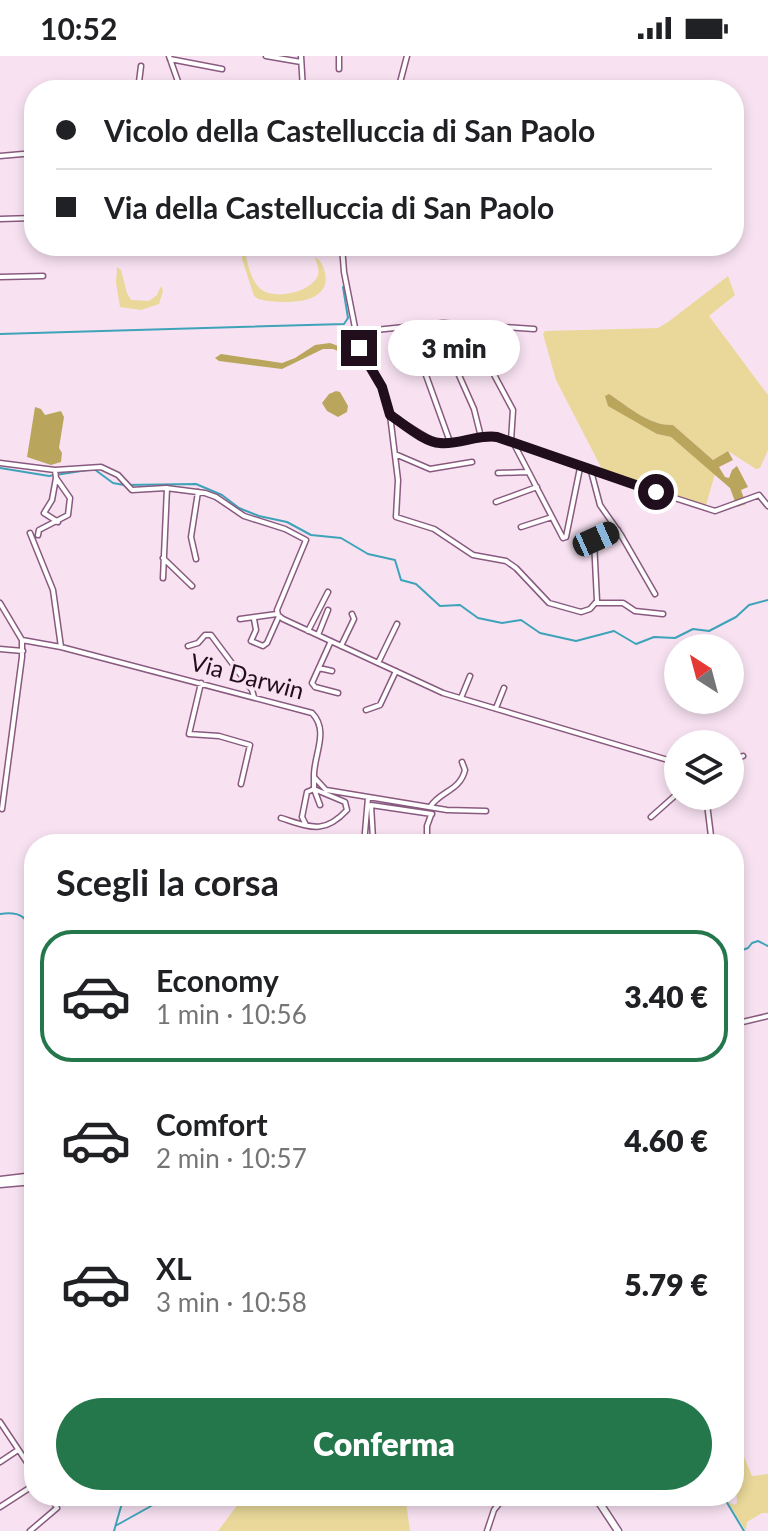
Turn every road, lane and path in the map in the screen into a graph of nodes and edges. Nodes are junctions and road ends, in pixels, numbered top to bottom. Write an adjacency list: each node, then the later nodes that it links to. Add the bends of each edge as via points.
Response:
1 (266, 56): 5 (street)
2 (339, 56): 8 (street)
3 (407, 56): 12 (street)
4 (170, 58): 7 (street); 10 (street)
5 (301, 59): 11 (street)
6 (141, 66): 9 (street)
7 (222, 69)
8 (339, 69)
9 (139, 80)
10 (178, 80)
11 (302, 80)
12 (401, 80)
13 (24, 154): 14 (street)
14 (0, 156)
15 (24, 218): 16 (street)
16 (0, 219)
17 (344, 256): 23 (street)
18 (43, 276): 19 (street)
19 (0, 277)
20 (468, 326): 21 (street); 22 (street); 27 (street, via 513,410)
21 (409, 328): 23 (street); 24 (street)
22 (534, 329)
23 (356, 332): 25 (street)
24 (424, 370): 26 (street, via 454,364); 28 (street)
25 (390, 415): 28 (street, via 432,441); 29 (street)
26 (481, 437): 27 (street); 28 (street)
27 (512, 442): 32 (street); 34 (street)
28 (450, 443)
29 (395, 454): 30 (street, via 428,469); 55 (street, via 396,518 434,529 475,556 508,562 551,605 583,612)
30 (472, 462)
31 (0, 463): 36 (street)
32 (580, 468): 33 (street); 42 (street, via 566,537)
33 (591, 471): 41 (street, via 715,511 759,495); 45 (street, via 598,502)
34 (529, 472): 35 (street); 37 (street)
35 (498, 473)
36 (55, 475): 38 (street, via 101,467 135,490); 43 (street, via 70,498 68,515); 43 (street, via 52,500 44,513)
37 (537, 487): 40 (street); 42 (street)
38 (167, 488): 39 (street); 48 (street)
39 (198, 492): 49 (street, via 191,537); 59 (street, via 306,539)
40 (496, 502)
41 (768, 506)
42 (552, 517): 44 (street)
43 (58, 522): 47 (street)
44 (521, 527)
45 (618, 530): 53 (street); 55 (street, via 594,542)
46 (30, 533): 69 (street, via 53,590)
47 (38, 535)
48 (163, 558): 50 (street); 51 (street)
49 (196, 559)
50 (163, 578)
51 (192, 586)
52 (328, 592): 63 (street)
53 (655, 594)
54 (0, 603): 65 (street)
55 (596, 603): 58 (street, via 623,603 634,611)
56 (328, 610): 64 (street)
57 (352, 614): 68 (street)
58 (663, 614)
59 (278, 615): 61 (street); 61 (street, via 263,646 251,641); 63 (street)
60 (240, 619): 61 (street)
61 (254, 619)
62 (397, 624): 72 (street)
63 (308, 631): 64 (street)
64 (318, 635): 66 (street)
65 (22, 640): 69 (street, Via Darwin); 71 (street)
66 (331, 641): 68 (street); 73 (street)
67 (188, 646): 80 (street, via 211,635)
68 (341, 646): 72 (street)
69 (61, 647): 77 (street, Via Darwin)
70 (0, 649): 71 (street)
71 (23, 651): 93 (street)
72 (378, 663): 75 (street)
73 (319, 668): 74 (street); 79 (street, via 313,686)
74 (332, 671)
75 (396, 671): 81 (street); 83 (street, via 380,705)
76 (470, 676): 81 (street)
77 (201, 683): 80 (street, Via Darwin); 87 (street, via 189,734 250,745)
78 (504, 688): 82 (street)
79 (338, 693)
80 (254, 697): 86 (street, Via Darwin, via 316,717 321,733)
81 (461, 698): 82 (street)
82 (496, 708): 84 (street)
83 (366, 710)
84 (664, 759)
85 (462, 762): 92 (street, via 464,775)
86 (314, 777): 88 (street); 89 (street, via 326,790)
87 (241, 784)
88 (314, 789): 90 (street); 99 (street, via 306,793); 99 (street, via 341,799 347,810 329,826)
89 (368, 798): 92 (street); 100 (street)
90 (320, 805)
91 (664, 805): 97 (street)
92 (433, 808): 95 (street); 96 (street)
93 (2, 809)
94 (708, 810): 103 (street)
95 (486, 811)
96 (432, 814): 101 (street, via 371,805); 102 (street)
97 (651, 817)
98 (281, 818): 99 (street)
99 (306, 825)
100 (365, 834)
101 (373, 834)
102 (427, 834)
103 (711, 834)
104 (768, 1016): 105 (street)
105 (744, 1022)
106 (24, 1180): 107 (main road)
107 (0, 1182)
108 (0, 1422): 109 (street)
109 (18, 1450): 110 (street); 111 (street)
110 (24, 1459)
111 (0, 1462)
112 (24, 1491): 116 (street)
113 (56, 1506): 117 (street)
114 (497, 1506): 118 (street)
115 (602, 1506): 119 (main road)
116 (0, 1507)
117 (30, 1531)
118 (487, 1531)
119 (618, 1531)

